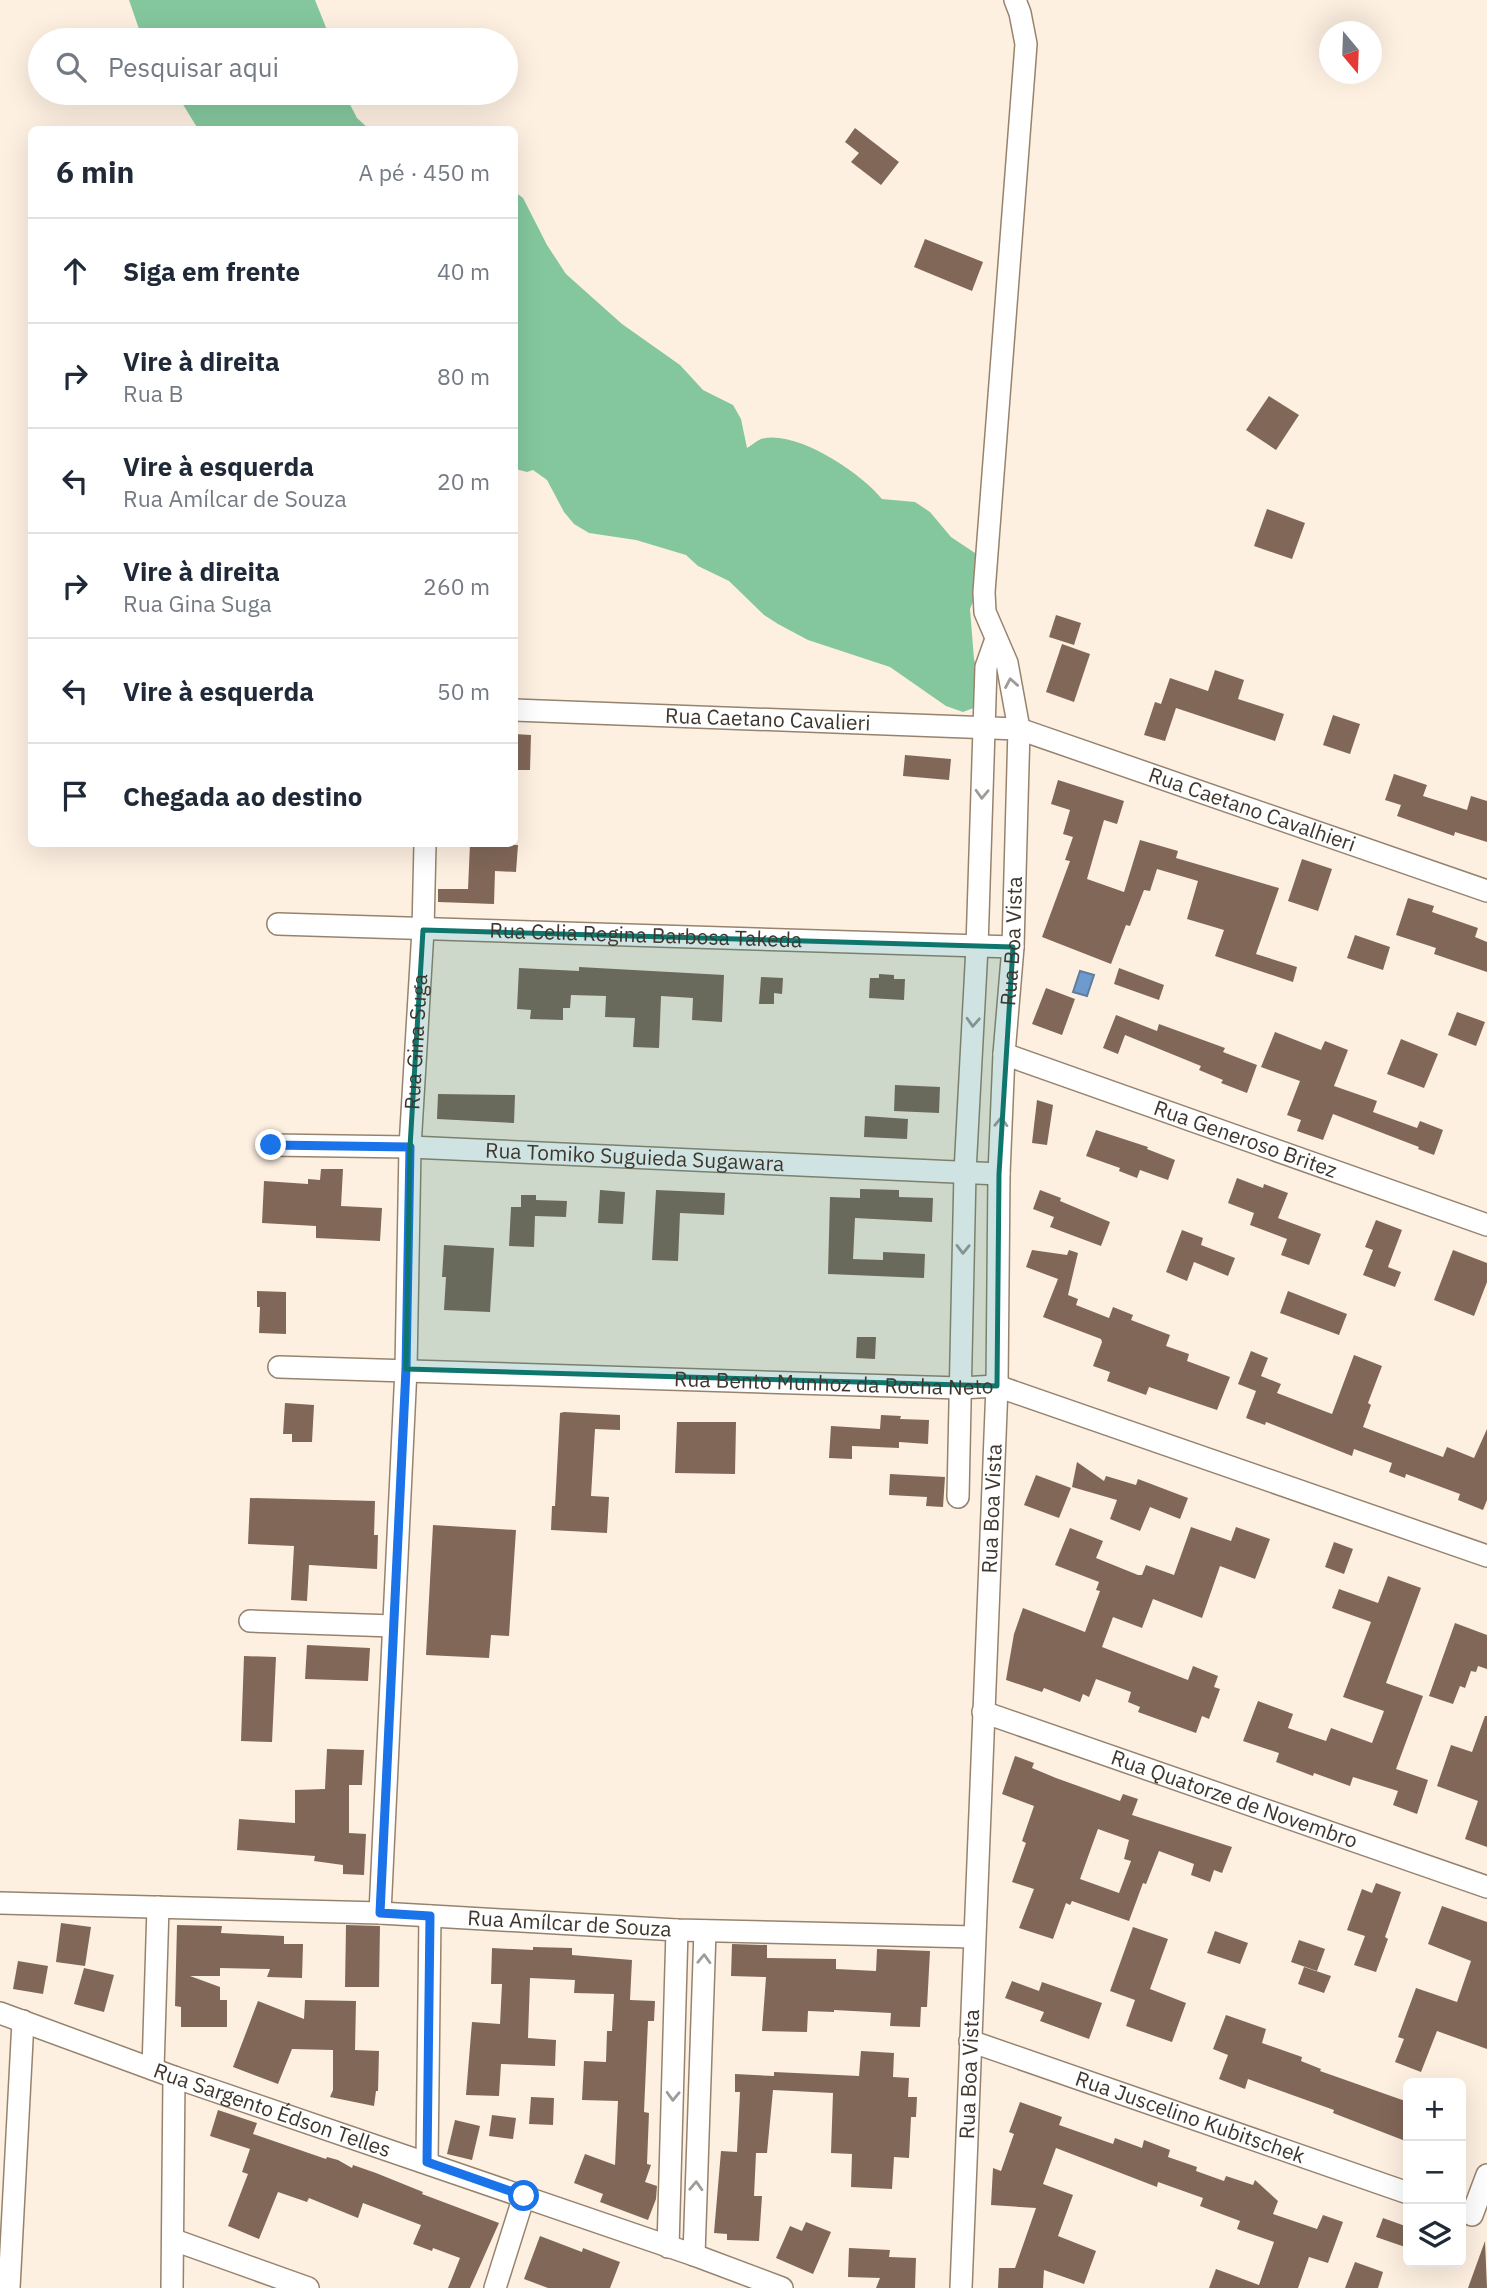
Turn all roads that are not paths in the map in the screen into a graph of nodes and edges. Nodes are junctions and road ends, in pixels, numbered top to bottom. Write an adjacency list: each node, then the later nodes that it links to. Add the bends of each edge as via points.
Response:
1 (1015, 0): 2 (street, Rua Boa Vista, via 1026,44 984,592 985,612)
2 (996, 639): 4 (street, Rua Boa Vista, via 986,667); 5 (street, Rua Boa Vista, one-way to 2, via 1007,663)
3 (518, 710): 4 (street, Rua Caetano Cavalieri)
4 (984, 726): 5 (street, Rua Caetano Cavalieri); 10 (street, Rua Boa Vista, one-way to 10)
5 (1019, 729): 7 (street, Rua Caetano Cavalhieri); 11 (street, Rua Boa Vista)
6 (425, 847): 9 (street, Rua Gina Suga)
7 (1487, 891)
8 (278, 924): 9 (street, Rua Celia Regina Barbosa Takeda)
9 (423, 930): 10 (street, Rua Celia Regina Barbosa Takeda); 14 (street, Rua Gina Suga)
10 (977, 947): 11 (street, Rua Celia Regina Barbosa Takeda); 15 (street, Rua Boa Vista, one-way to 15)
11 (1013, 947): 12 (street, Rua Boa Vista)
12 (1004, 1054): 16 (street, Rua Boa Vista, one-way to 12); 17 (street, Rua Generoso Britez)
13 (271, 1145): 14 (street, Rua Tomiko Suguieda Sugawara)
14 (410, 1147): 15 (street, Rua Tomiko Suguieda Sugawara); 19 (street, Rua Gina Suga)
15 (965, 1172): 16 (street, Rua Tomiko Suguieda Sugawara); 21 (street, Rua Boa Vista, one-way to 21)
16 (999, 1174): 20 (street, Rua Boa Vista)
17 (1487, 1225)
18 (279, 1367): 19 (street, Rua Bento Munhoz da Rocha Neto)
19 (406, 1369): 21 (street, Rua Bento Munhoz da Rocha Neto); 25 (street, Rua Gina Suga)
20 (998, 1386): 21 (street, Rua Bento Munhoz da Rocha Neto); 23 (street, Rua Bento Munhoz da Rocha Neto); 26 (street, Rua Boa Vista)
21 (960, 1388): 22 (street, Rua Boa Vista)
22 (958, 1497)
23 (1487, 1556)
24 (250, 1621): 25 (street)
25 (393, 1626): 30 (street, Rua Gina Suga)
26 (983, 1712): 27 (street, Rua Quatorze de Novembro); 34 (street, Rua Boa Vista)
27 (1487, 1887)
28 (0, 1903): 29 (street, Rua Amílcar de Souza)
29 (158, 1907): 30 (street, Rua Amílcar de Souza); 40 (street)
30 (380, 1913): 31 (street, Rua Amílcar de Souza)
31 (430, 1916): 32 (street, Rua Amílcar de Souza); 42 (street)
32 (677, 1930): 33 (street, Rua Amílcar de Souza); 38 (street)
33 (705, 1931): 34 (street, Rua Amílcar de Souza); 39 (street, one-way to 33)
34 (974, 1937): 37 (street, Rua Boa Vista)
35 (0, 2013): 36 (street, Rua Sargento Édson Telles)
36 (23, 2021): 40 (street, Rua Sargento Édson Telles); 50 (street)
37 (970, 2041): 44 (street, Rua Juscelino Kubitschek); 55 (street, Rua Boa Vista)
38 (674, 2066): 39 (street); 48 (street, one-way to 48)
39 (700, 2066): 49 (street, one-way to 39)
40 (153, 2069): 41 (street, Rua Sargento Édson Telles)
41 (174, 2077): 42 (street, Rua Sargento Édson Telles); 47 (street)
42 (427, 2162): 45 (street, Rua Sargento Édson Telles)
43 (1487, 2175): 46 (street)
44 (1403, 2191)
45 (524, 2196): 48 (street, Rua Sargento Édson Telles); 53 (street)
46 (1473, 2216)
47 (173, 2240): 51 (street); 52 (street)
48 (668, 2247): 49 (street, Rua Sargento Édson Telles)
49 (694, 2255): 54 (street, Rua Sargento Édson Telles)
50 (9, 2288)
51 (172, 2288)
52 (308, 2288)
53 (495, 2288)
54 (782, 2288)
55 (961, 2288)

